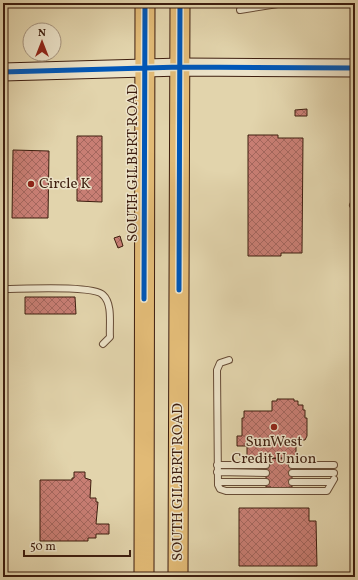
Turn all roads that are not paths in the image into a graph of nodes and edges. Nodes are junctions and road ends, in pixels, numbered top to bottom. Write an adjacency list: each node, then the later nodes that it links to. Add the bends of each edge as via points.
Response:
1 (145, 3): 5 (main road, SOUTH GILBERT ROAD)
2 (180, 3): 6 (main road, SOUTH GILBERT ROAD)
3 (284, 3): 4 (lane)
4 (240, 10)
5 (144, 68): 6 (main road); 8 (main road); 23 (main road, SOUTH GILBERT ROAD)
6 (181, 68): 7 (main road); 24 (main road, SOUTH GILBERT ROAD)
7 (355, 68)
8 (3, 72)
9 (5, 289): 10 (lane, via 84,289 99,292 104,296 109,310 110,337)
10 (103, 344)
11 (229, 360): 12 (lane, via 220,363 217,370)
12 (218, 465): 13 (lane); 16 (lane)
13 (266, 465)
14 (292, 465): 15 (lane)
15 (334, 465)
16 (218, 472): 17 (lane); 20 (lane)
17 (266, 473)
18 (292, 473): 19 (lane)
19 (333, 478): 20 (lane, via 327,491 234,491 220,489); 22 (lane)
20 (218, 482): 21 (lane)
21 (266, 482)
22 (292, 482)
23 (144, 577)
24 (178, 577)

